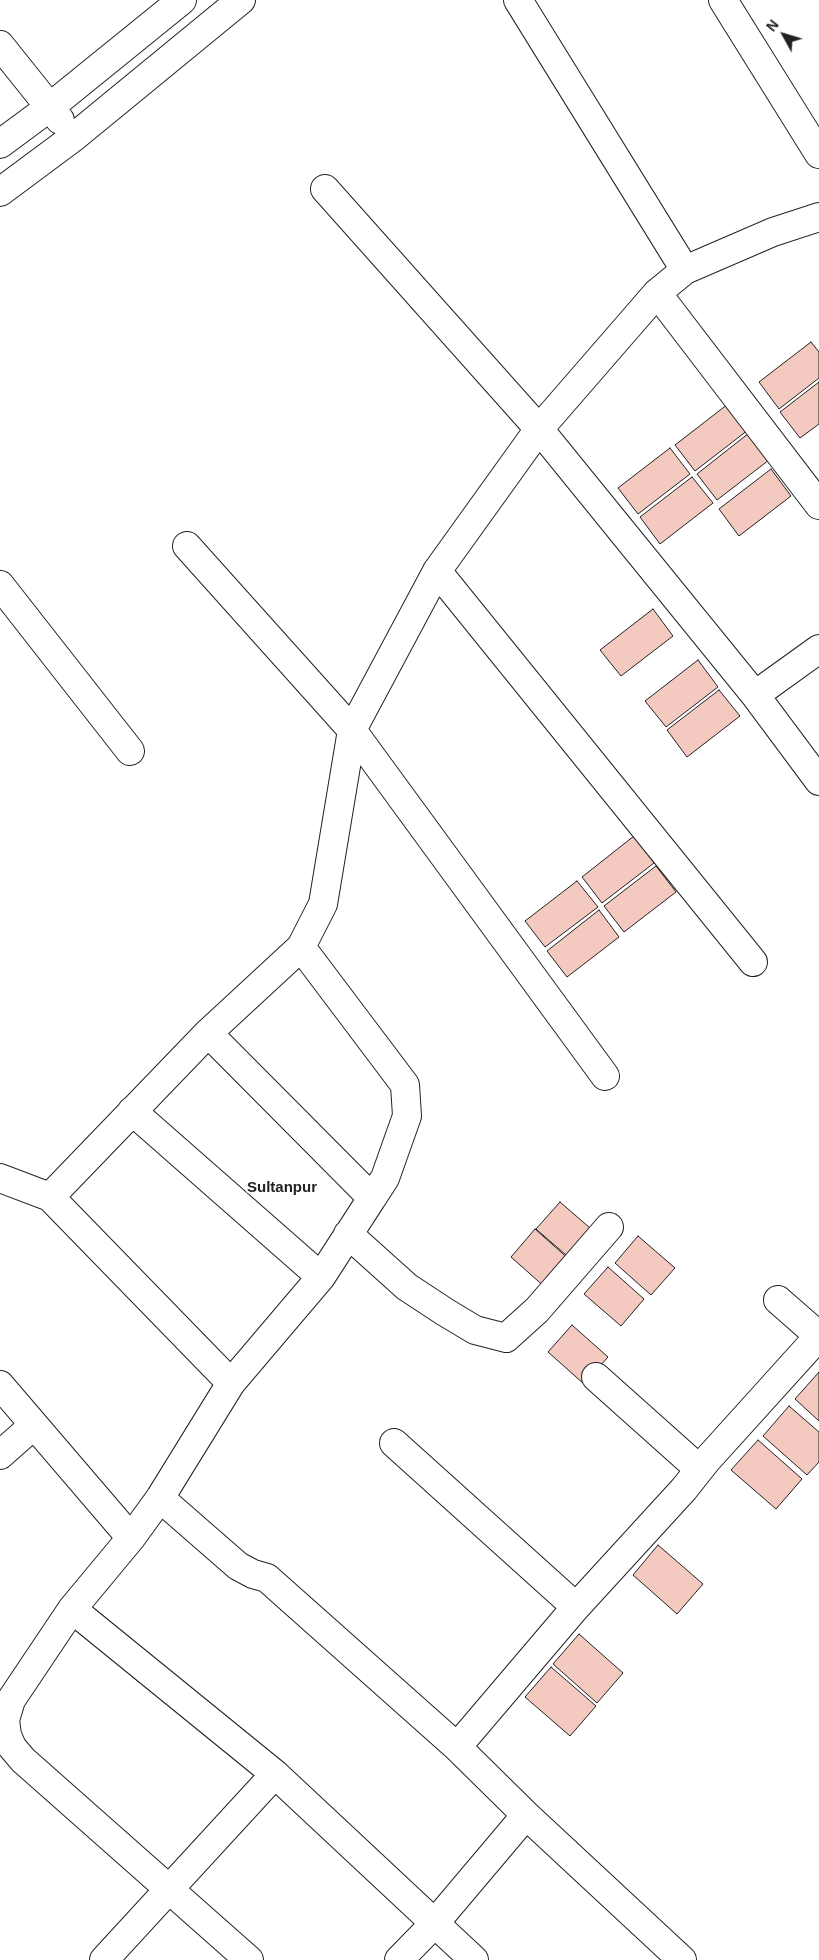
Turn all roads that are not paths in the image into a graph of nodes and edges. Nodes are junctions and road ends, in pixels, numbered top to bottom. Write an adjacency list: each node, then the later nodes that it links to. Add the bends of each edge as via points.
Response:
1 (241, 0): 5 (street)
2 (518, 0): 14 (street)
3 (723, 0): 10 (street)
4 (178, 1): 5 (street); 7 (street)
5 (202, 33): 8 (street)
6 (0, 45): 7 (street)
7 (50, 107): 8 (street); 9 (street)
8 (74, 137): 12 (street)
9 (0, 144)
10 (819, 154)
11 (325, 189): 16 (street)
12 (0, 192)
13 (819, 217): 14 (street, via 773,232)
14 (685, 270): 15 (street)
15 (657, 293): 16 (street); 17 (street)
16 (538, 429): 19 (street); 22 (street)
17 (819, 505)
18 (187, 546): 23 (street)
19 (437, 571): 23 (street); 27 (street)
20 (0, 586): 24 (street)
21 (819, 649): 22 (street)
22 (755, 695): 25 (street)
23 (352, 730): 26 (street, via 323,904); 29 (street)
24 (130, 751)
25 (819, 781)
26 (301, 947): 28 (street); 33 (street, via 405,1085 407,1116 385,1178)
27 (753, 962)
28 (208, 1033): 30 (street); 33 (street)
29 (605, 1076)
30 (132, 1111): 32 (street); 36 (street)
31 (0, 1178): 32 (street)
32 (50, 1197): 39 (street)
33 (372, 1198): 35 (street)
34 (609, 1227): 35 (street, via 537,1310 506,1338 475,1330 407,1287)
35 (348, 1234): 36 (street)
36 (321, 1277): 39 (street)
37 (778, 1300): 44 (street, via 819,1336)
38 (596, 1377): 44 (street)
39 (231, 1384): 45 (street)
40 (0, 1385): 41 (street)
41 (34, 1425): 43 (street); 46 (street)
42 (394, 1442): 47 (street)
43 (0, 1455)
44 (699, 1469): 47 (street)
45 (160, 1498): 46 (street); 50 (street, via 238,1566 267,1578)
46 (131, 1538): 48 (street)
47 (576, 1606): 50 (street)
48 (72, 1609): 49 (street, via 11,1700); 51 (street)
49 (3, 1720): 53 (street, via 12,1747 22,1760)
50 (457, 1747): 52 (street)
51 (275, 1774): 53 (street); 54 (street)
52 (526, 1815): 54 (street); 59 (street)
53 (170, 1889): 55 (street); 56 (street)
54 (434, 1924): 57 (street); 58 (street)
55 (104, 1960)
56 (250, 1960)
57 (399, 1960)
58 (474, 1960)
59 (682, 1960)

